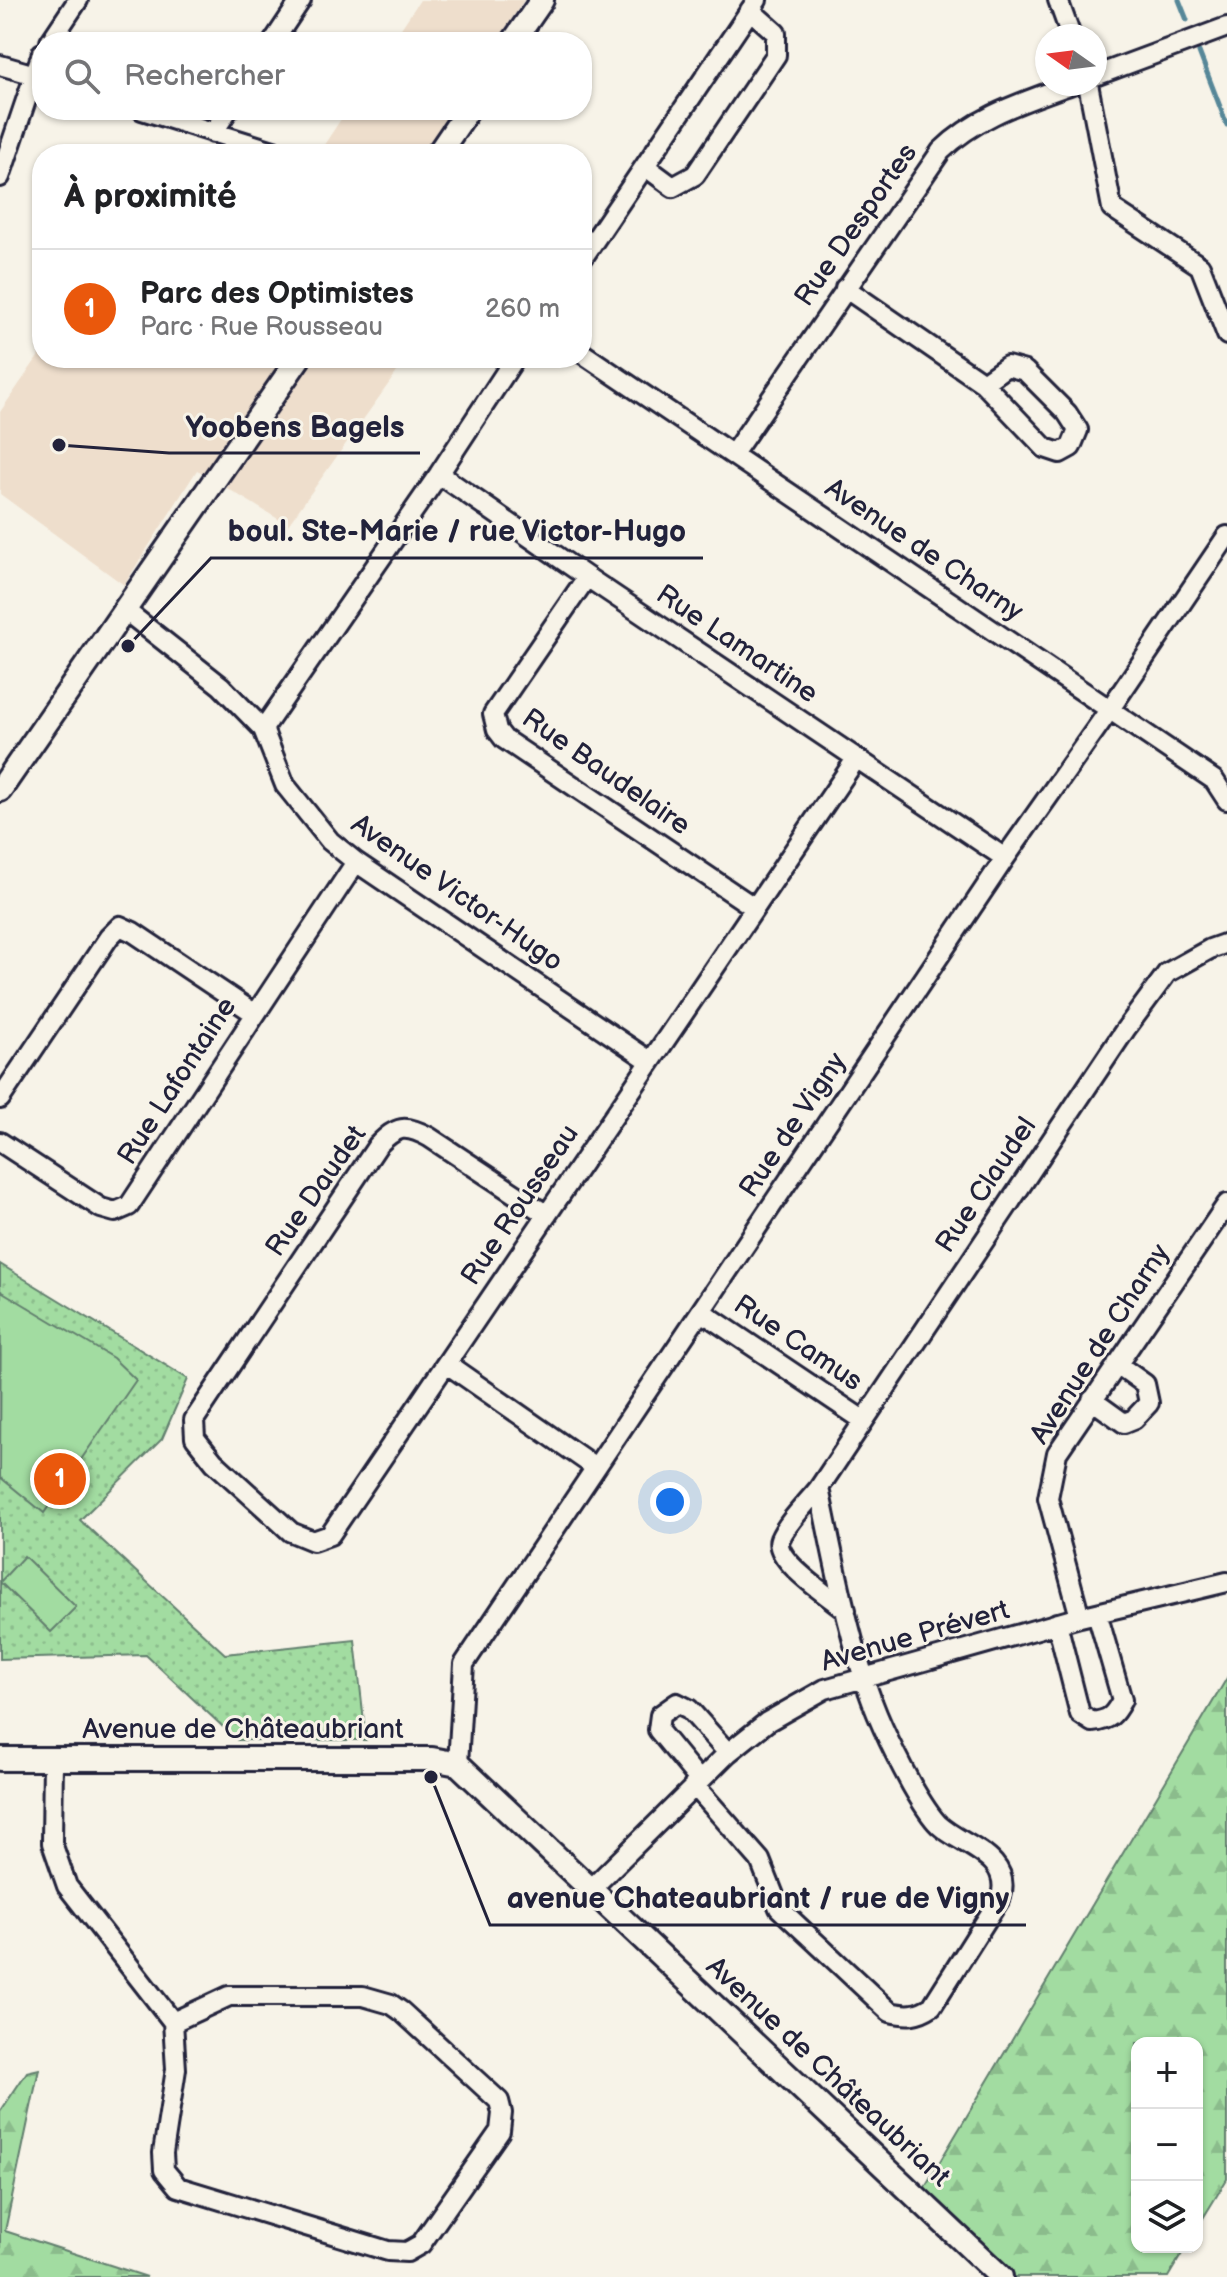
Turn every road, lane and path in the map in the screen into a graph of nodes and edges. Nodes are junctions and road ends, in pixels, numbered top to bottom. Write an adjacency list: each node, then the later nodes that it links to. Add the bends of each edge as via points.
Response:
1 (78, 0): 8 (street)
2 (301, 0): 9 (street)
3 (542, 0): 10 (street)
4 (1058, 0): 6 (street)
5 (753, 5): 23 (street); 23 (street, via 776,33 776,55 695,175 673,187)
6 (1067, 24)
7 (1227, 27): 12 (street)
8 (57, 32)
9 (280, 32)
10 (520, 32)
11 (0, 65): 13 (street)
12 (1107, 72)
13 (32, 74)
14 (32, 92): 24 (street)
15 (1038, 96): 26 (street, Rue Desportes, via 976,122 941,151)
16 (1090, 96): 27 (street, via 1112,208 1200,266)
17 (173, 120): 20 (street)
18 (221, 120): 20 (street)
19 (461, 120): 22 (street)
20 (213, 133): 21 (street)
21 (250, 144)
22 (445, 144)
23 (646, 167): 25 (street)
24 (0, 177)
25 (592, 245)
26 (845, 288): 31 (street); 32 (street, Rue Desportes)
27 (1227, 335)
28 (592, 360): 32 (street, Avenue de Charny)
29 (292, 368): 36 (street)
30 (508, 368): 33 (street)
31 (983, 383): 31 (street, via 1045,448 1060,453 1071,447 1078,430 1025,371 1007,366)
32 (733, 454): 37 (street, Avenue de Charny)
33 (439, 474): 35 (street, Rue Lamartine); 38 (street)
34 (1227, 536): 37 (street, Rue de Vigny)
35 (587, 577): 39 (street, Rue Lamartine); 44 (street, Rue Baudelaire, via 493,714 497,730)
36 (126, 611): 38 (street, Avenue Victor-Hugo, via 221,686); 40 (street)
37 (1110, 709): 41 (street, Avenue de Charny, via 1214,780); 42 (street, Rue de Vigny)
38 (263, 729): 43 (street, Avenue Victor-Hugo, via 285,785 330,841)
39 (856, 759): 42 (street, Rue Lamartine); 44 (street, Rue Rousseau)
40 (0, 790)
41 (1227, 800)
42 (1005, 858): 53 (street, Rue de Vigny)
43 (356, 862): 46 (street, Rue Lafontaine); 47 (street, Avenue Victor-Hugo)
44 (755, 908): 47 (street, Rue Rousseau)
45 (1227, 943): 57 (street, Rue Claudel, via 1167,973)
46 (254, 1013): 48 (street, via 120,926); 49 (street, Rue Lafontaine, via 129,1206 115,1212 101,1208)
47 (650, 1061): 51 (street, Rue Rousseau)
48 (0, 1099)
49 (0, 1142)
50 (1227, 1204): 52 (street, Avenue de Charny)
51 (547, 1215): 54 (street, Rue Rousseau); 58 (street, Rue Daudet, via 411,1127 392,1131 194,1420)
52 (1220, 1230): 55 (street, Avenue de Charny)
53 (702, 1312): 57 (street, Rue Camus); 59 (street, Rue de Vigny)
54 (447, 1364): 58 (street, Rue Rousseau, via 330,1535 313,1541 291,1532); 59 (street)
55 (1117, 1364): 56 (street, Avenue de Charny); 56 (street, via 1145,1384 1149,1403 1124,1423)
56 (1092, 1400): 63 (street, Avenue de Charny, via 1057,1453 1048,1498)
57 (863, 1420): 60 (street, Rue Claudel)
58 (195, 1438)
59 (595, 1467): 69 (street, Rue de Vigny, via 464,1664)
60 (819, 1488): 62 (street); 62 (street, Rue Claudel, via 779,1541 780,1553)
61 (1227, 1582): 63 (street, Avenue Prévert)
62 (846, 1610): 65 (street)
63 (1089, 1615): 64 (street, Avenue Prévert); 64 (street, Avenue de Charny, via 1122,1700 1113,1717 1103,1721 1092,1722 1080,1714)
64 (1057, 1623): 65 (street, Avenue Prévert)
65 (864, 1678): 66 (street, Avenue Prévert, via 825,1689 767,1722); 70 (street, via 912,1785 933,1818 990,1859 1004,1884 1001,1897 932,2006 921,2014 890,2012 779,1908 760,1860)
66 (728, 1753): 70 (street, Avenue Prévert); 70 (street, via 689,1709 677,1703 660,1715 658,1730)
67 (0, 1759): 68 (street, Avenue de Châteaubriant)
68 (53, 1759): 69 (street, Avenue de Châteaubriant, via 417,1759); 72 (street, via 52,1843 67,1886)
69 (458, 1764): 71 (street, Avenue de Châteaubriant)
70 (697, 1782): 71 (street, Avenue Prévert)
71 (591, 1889): 73 (street, Avenue de Châteaubriant)
72 (173, 2022): 72 (street, via 176,2069 163,2153 164,2170 178,2187 388,2251 407,2252 421,2244 500,2131 499,2101 401,2011 380,2000 229,1996)
73 (1001, 2277)

